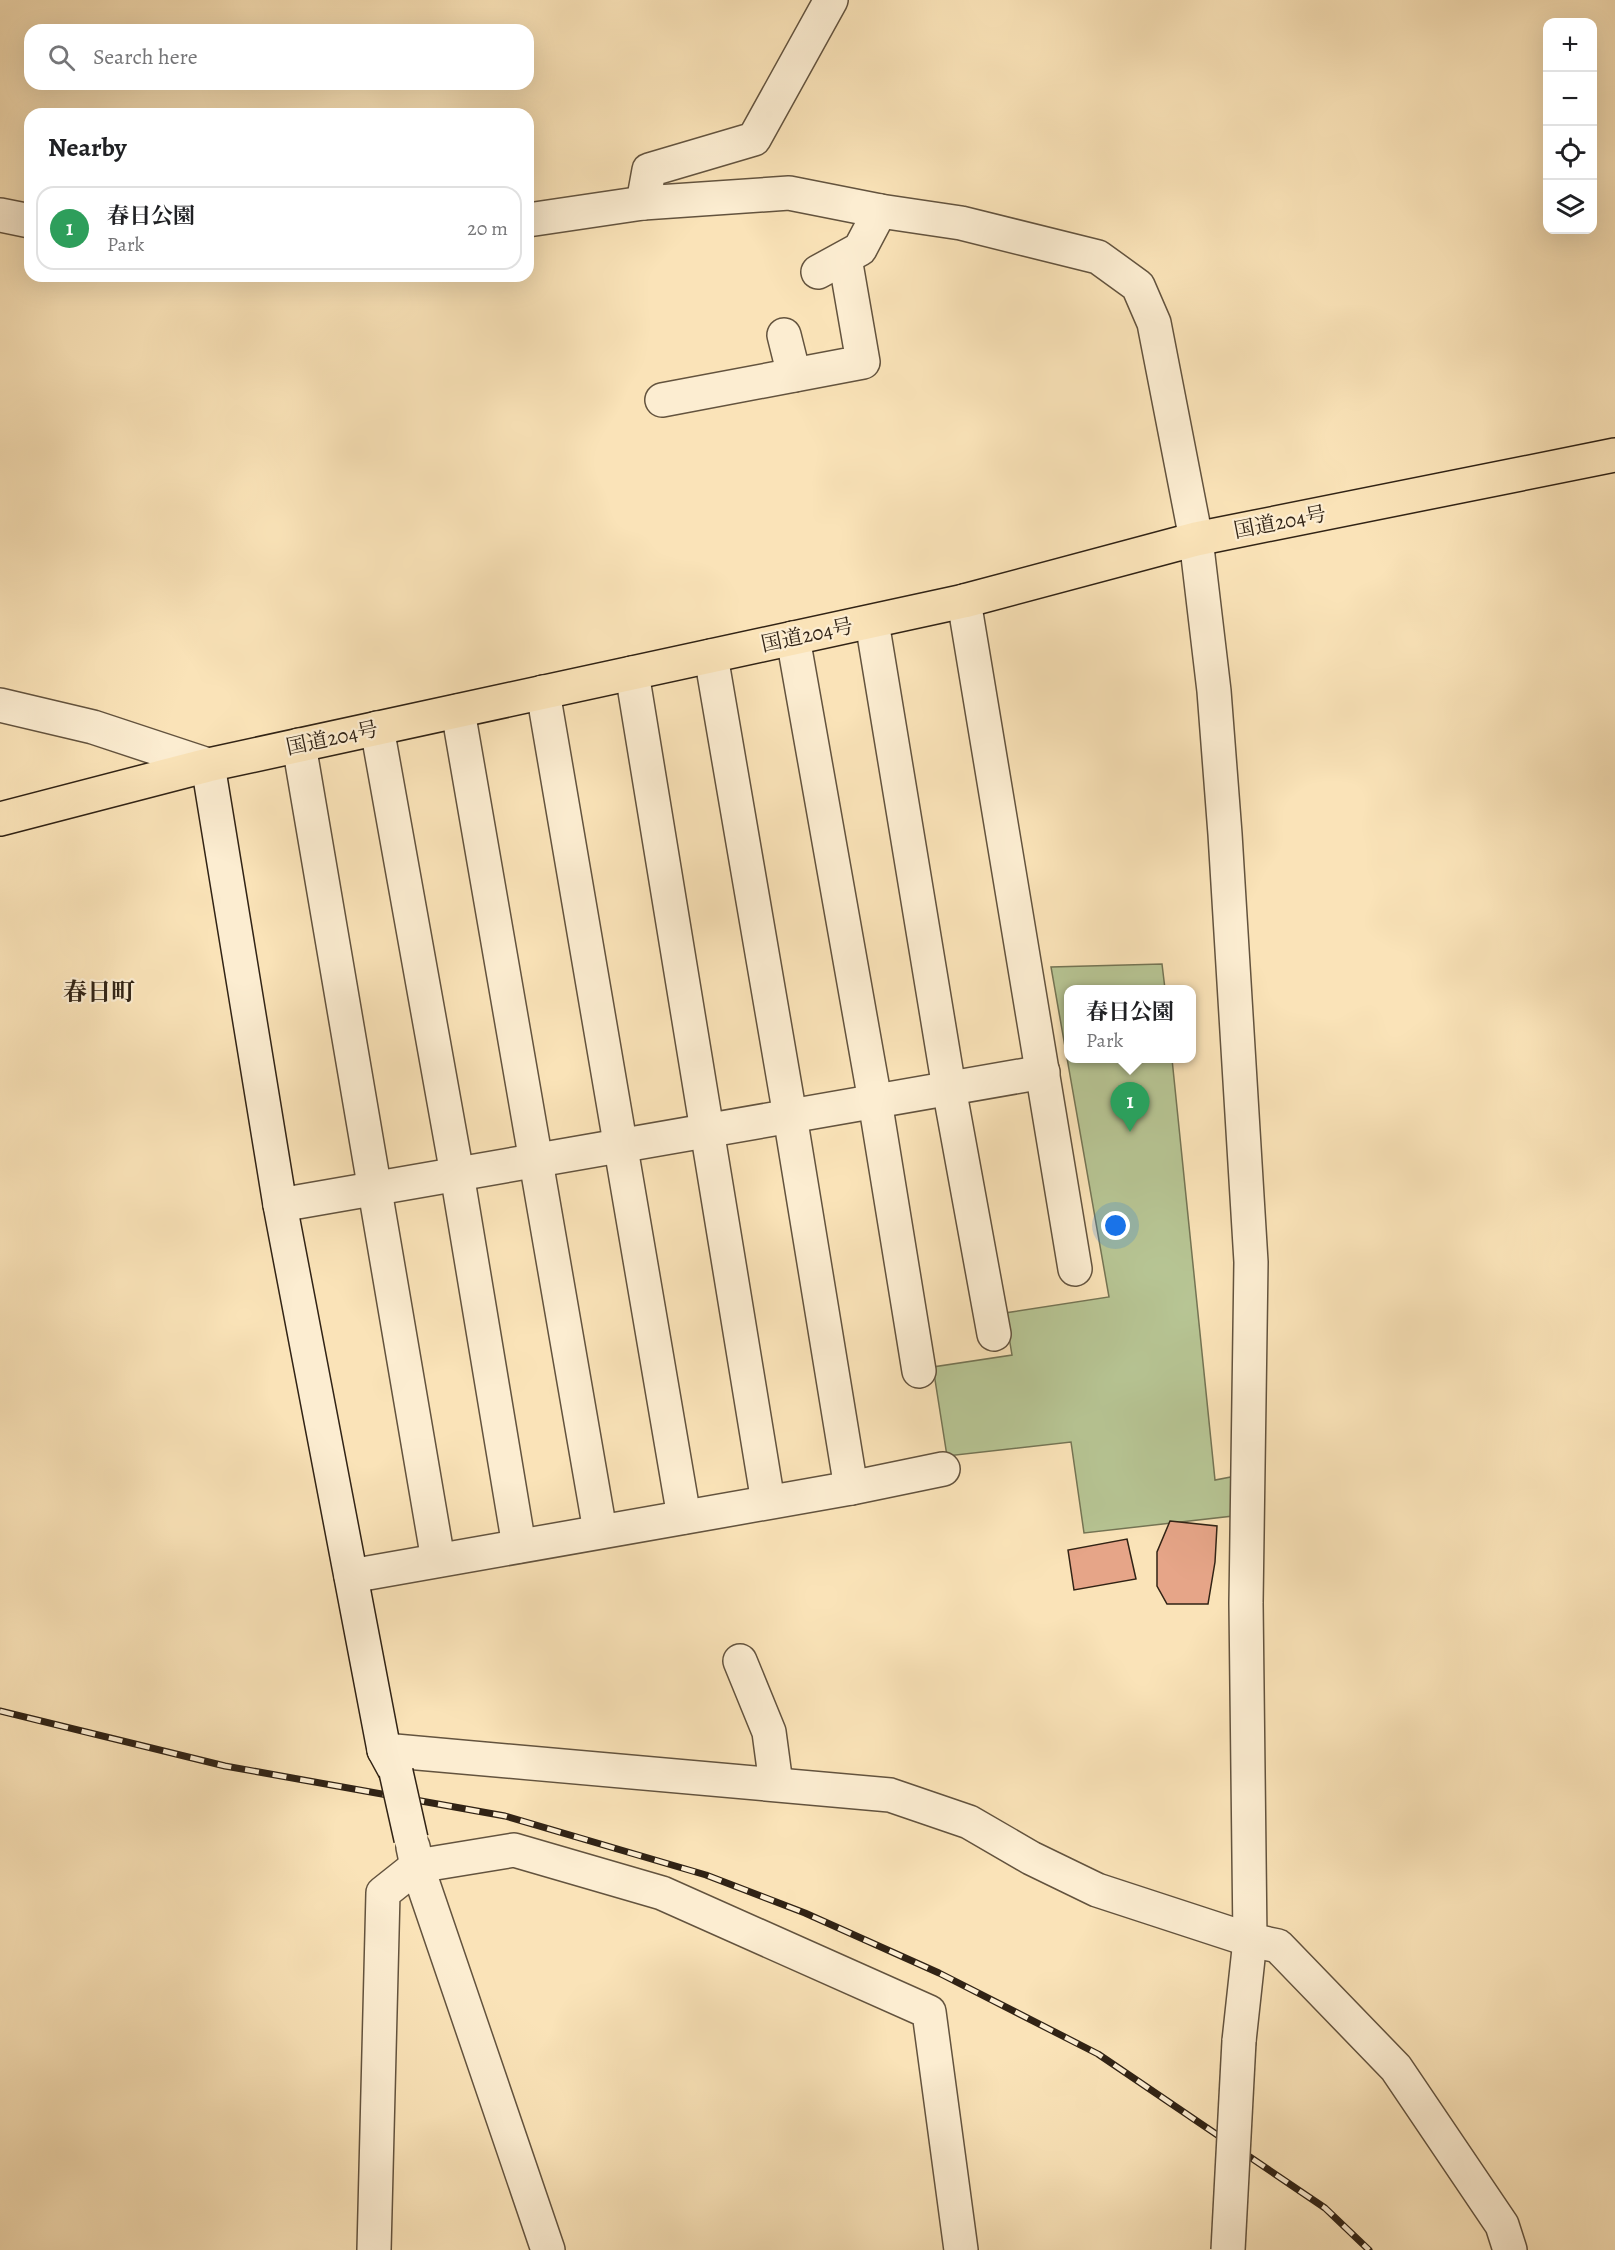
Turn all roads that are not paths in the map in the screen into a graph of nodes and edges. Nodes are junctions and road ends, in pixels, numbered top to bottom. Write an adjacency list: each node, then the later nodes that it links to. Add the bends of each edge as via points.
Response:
1 (831, 0): 2 (street, via 754,139 650,170)
2 (643, 203): 3 (street, via 789,193); 5 (street)
3 (880, 211): 8 (street, via 860,249 832,265 863,362); 11 (street, via 961,223 1098,256 1137,286 1154,323)
4 (0, 215): 6 (street)
5 (534, 219)
6 (24, 220)
7 (784, 335): 8 (street)
8 (794, 375): 9 (street)
9 (662, 400)
10 (1615, 455): 11 (highway, 国道204号)
11 (1196, 539): 12 (highway, 国道204号); 49 (street, via 1226,834 1251,1262 1246,1603)
12 (964, 601): 13 (highway, 国道204号); 24 (street)
13 (872, 621): 14 (highway, 国道204号); 25 (street)
14 (793, 638): 15 (highway, 国道204号); 26 (street)
15 (711, 656): 16 (highway, 国道204号); 27 (street)
16 (632, 673): 17 (highway, 国道204号); 28 (street)
17 (543, 692): 19 (highway, 国道204号); 29 (street)
18 (0, 705): 22 (street, via 93,727)
19 (458, 711): 20 (highway, 国道204号); 30 (street)
20 (377, 728): 21 (highway, 国道204号); 31 (street)
21 (299, 745): 22 (highway, 国道204号); 32 (street)
22 (208, 765): 23 (highway, 国道204号); 33 (street)
23 (0, 819)
24 (1043, 1072): 25 (street); 34 (street)
25 (949, 1088): 26 (street); 35 (street)
26 (875, 1101): 27 (street); 36 (street)
27 (790, 1116): 28 (street); 38 (street)
28 (707, 1130): 29 (street); 39 (street)
29 (622, 1145): 30 (street); 40 (street)
30 (536, 1160): 31 (street); 41 (street)
31 (457, 1174): 32 (street); 42 (street)
32 (376, 1188): 33 (street); 43 (street)
33 (280, 1205): 44 (street)
34 (1075, 1269)
35 (994, 1334)
36 (919, 1371)
37 (943, 1469): 38 (street)
38 (850, 1488): 39 (street)
39 (768, 1502): 40 (street)
40 (684, 1517): 41 (street)
41 (600, 1531): 42 (street)
42 (519, 1546): 43 (street)
43 (438, 1560): 44 (street)
44 (351, 1576): 46 (street)
45 (740, 1661): 47 (street, via 769,1732)
46 (390, 1761): 47 (street); 48 (street, bridge)
47 (776, 1784): 49 (street, via 890,1795 969,1822 1097,1890)
48 (414, 1852): 50 (street, via 383,1893); 51 (street); 52 (street, via 514,1850 662,1893 929,2012)
49 (1250, 1940): 53 (street, bridge, via 1239,2040); 54 (street, via 1278,1946 1396,2068 1502,2225)
50 (374, 2250)
51 (548, 2250)
52 (961, 2250)
53 (1228, 2250)
54 (1510, 2250)

